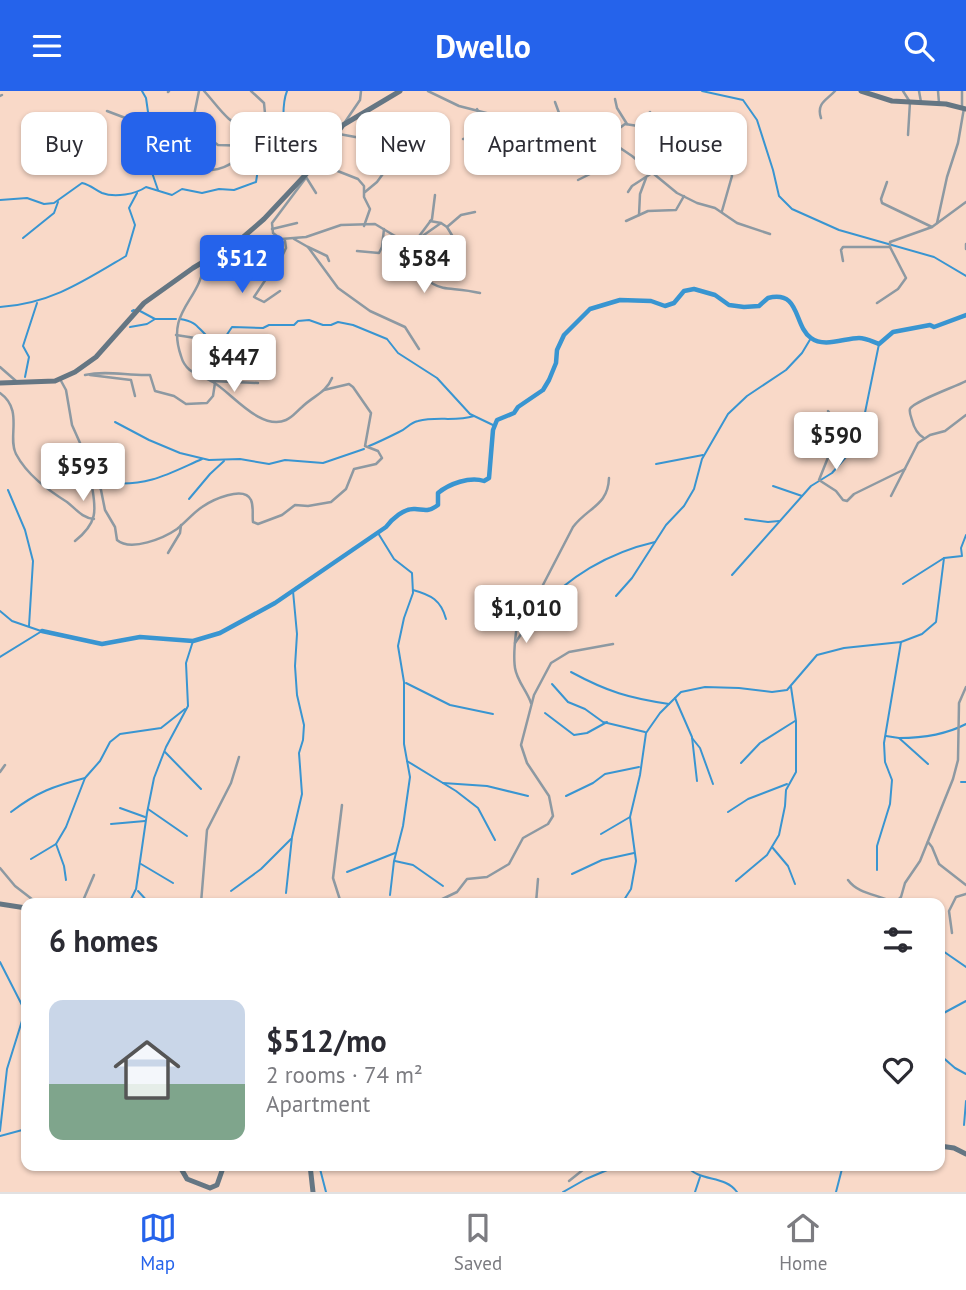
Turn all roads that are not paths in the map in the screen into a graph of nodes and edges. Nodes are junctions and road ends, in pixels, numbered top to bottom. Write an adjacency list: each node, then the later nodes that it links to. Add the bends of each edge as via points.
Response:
1 (202, 91): 19 (street, via 193,120 171,129 149,119 136,122); 27 (street)
2 (251, 91): 20 (street, via 264,103)
3 (361, 91): 29 (street)
4 (400, 91): 21 (street)
5 (428, 91): 18 (street, via 449,103)
6 (835, 91): 26 (street, via 822,102)
7 (860, 91): 14 (street, via 888,101)
8 (903, 91): 14 (street)
9 (919, 91): 15 (street)
10 (938, 91): 16 (street)
11 (962, 91): 17 (street)
12 (615, 99): 28 (street)
13 (555, 102): 24 (street)
14 (910, 102): 15 (street); 32 (street)
15 (921, 102): 16 (street)
16 (939, 103): 17 (street)
17 (964, 108): 58 (street)
18 (477, 109): 22 (street); 23 (street)
19 (107, 111)
20 (265, 112)
21 (365, 112)
22 (478, 112)
23 (488, 112)
24 (559, 112)
25 (356, 117): 29 (street)
26 (821, 118)
27 (230, 119)
28 (627, 124): 30 (street); 31 (street)
29 (343, 125)
30 (635, 125)
31 (621, 128)
32 (908, 135)
33 (621, 149): 34 (street)
34 (635, 160)
35 (342, 173): 45 (street, via 358,179)
36 (307, 175): 47 (street); 63 (street, via 278,213); 75 (street, via 241,239)
37 (382, 175): 45 (street)
38 (588, 175): 43 (street)
39 (650, 175): 42 (street)
40 (655, 175): 49 (street)
41 (732, 175): 51 (street)
42 (646, 179): 46 (street); 53 (street)
43 (578, 180)
44 (887, 183): 60 (street, via 882,203)
45 (365, 192): 59 (street, via 370,209)
46 (628, 192)
47 (316, 193)
48 (435, 195): 54 (street)
49 (684, 196): 51 (street); 53 (street, via 674,211)
50 (966, 202): 58 (street)
51 (722, 211): 64 (street, via 737,223)
52 (475, 212): 61 (street, via 459,216)
53 (639, 215): 55 (street)
54 (430, 221): 57 (street); 67 (street)
55 (626, 221)
56 (296, 223): 63 (street)
57 (442, 223): 61 (street); 67 (street)
58 (937, 224): 60 (street)
59 (364, 226): 62 (street); 66 (street, via 341,225)
60 (932, 226): 72 (street, via 891,240)
61 (447, 227): 65 (street)
62 (384, 229): 69 (street); 74 (street, via 379,253)
63 (272, 231): 68 (street)
64 (770, 234)
65 (453, 237)
66 (294, 239): 68 (street); 71 (street)
67 (417, 239): 69 (street)
68 (285, 240): 78 (street, via 274,273 254,297 264,302)
69 (409, 242): 79 (street, via 412,262 432,286)
70 (966, 244): 73 (street)
71 (308, 247): 76 (street); 83 (street, via 338,288 370,311 405,327)
72 (890, 247): 77 (street, via 843,247); 80 (street, via 905,280)
73 (966, 249)
74 (357, 251)
75 (204, 261): 81 (street, via 200,280 179,316); 85 (street, via 144,303 104,350)
76 (329, 261)
77 (843, 261)
78 (280, 291)
79 (480, 293)
80 (877, 303)
81 (176, 335): 82 (street); 91 (street, via 188,368)
82 (253, 347)
83 (419, 349)
84 (0, 367): 93 (street)
85 (74, 372): 86 (street); 89 (street)
86 (85, 375): 87 (street); 95 (street, via 128,379)
87 (131, 375): 91 (street, via 150,375 153,389 184,404 204,405 213,396); 95 (street)
88 (332, 378): 96 (street)
89 (61, 379): 93 (street); 102 (street, via 69,416)
90 (966, 381): 101 (street, via 911,407 915,429)
91 (213, 382): 94 (street); 96 (street, via 254,414 274,422 295,415)
92 (0, 383): 93 (street)
93 (19, 383)
94 (258, 383)
95 (133, 386): 98 (street)
96 (324, 390): 107 (street, via 351,385 371,413 365,446 378,451 382,458 376,464 354,469 346,489 327,504 295,505 258,524 253,522 251,500 234,494 206,504)
97 (0, 393): 106 (street, via 12,411 15,452 36,479 77,513)
98 (135, 396)
99 (828, 411): 103 (street, via 837,435 819,480 843,500)
100 (966, 415): 101 (street, via 943,432)
101 (924, 438): 103 (street, via 913,449)
102 (90, 469): 106 (street); 107 (street, via 119,543 140,545)
103 (905, 469): 105 (street)
104 (609, 478): 111 (street, via 604,499 573,527)
105 (891, 496)
106 (94, 519): 108 (street)
107 (181, 525): 109 (street)
108 (75, 541)
109 (168, 553)
110 (518, 590): 111 (street)
111 (515, 643): 114 (street, via 517,674)
112 (614, 644): 114 (street, via 569,652 555,661)
113 (966, 687): 119 (street, via 959,703 955,774)
114 (531, 703): 130 (street, via 521,747 549,796 554,816 523,838 509,864 487,877 467,879)
115 (239, 757): 128 (street, via 207,830)
116 (5, 765): 117 (street)
117 (0, 772)
118 (342, 804): 129 (street, via 333,878)
119 (928, 842): 124 (street, via 939,864); 133 (street)
120 (0, 868): 126 (street)
121 (94, 875): 127 (street)
122 (538, 879): 131 (street)
123 (848, 880): 132 (street)
124 (966, 885)
125 (966, 894): 136 (street, via 957,896 949,911)
126 (31, 898)
127 (84, 898)
128 (201, 898)
129 (339, 898)
130 (444, 898)
131 (536, 898)
132 (876, 898)
133 (900, 898)
134 (0, 904): 135 (street)
135 (21, 907)
136 (952, 933)
137 (945, 1146): 138 (street)
138 (966, 1153)
139 (182, 1171): 140 (street, via 187,1179 210,1188 217,1185)
140 (222, 1171)
141 (311, 1171): 144 (street)
142 (582, 1171): 143 (street)
143 (569, 1181)
144 (313, 1192)

